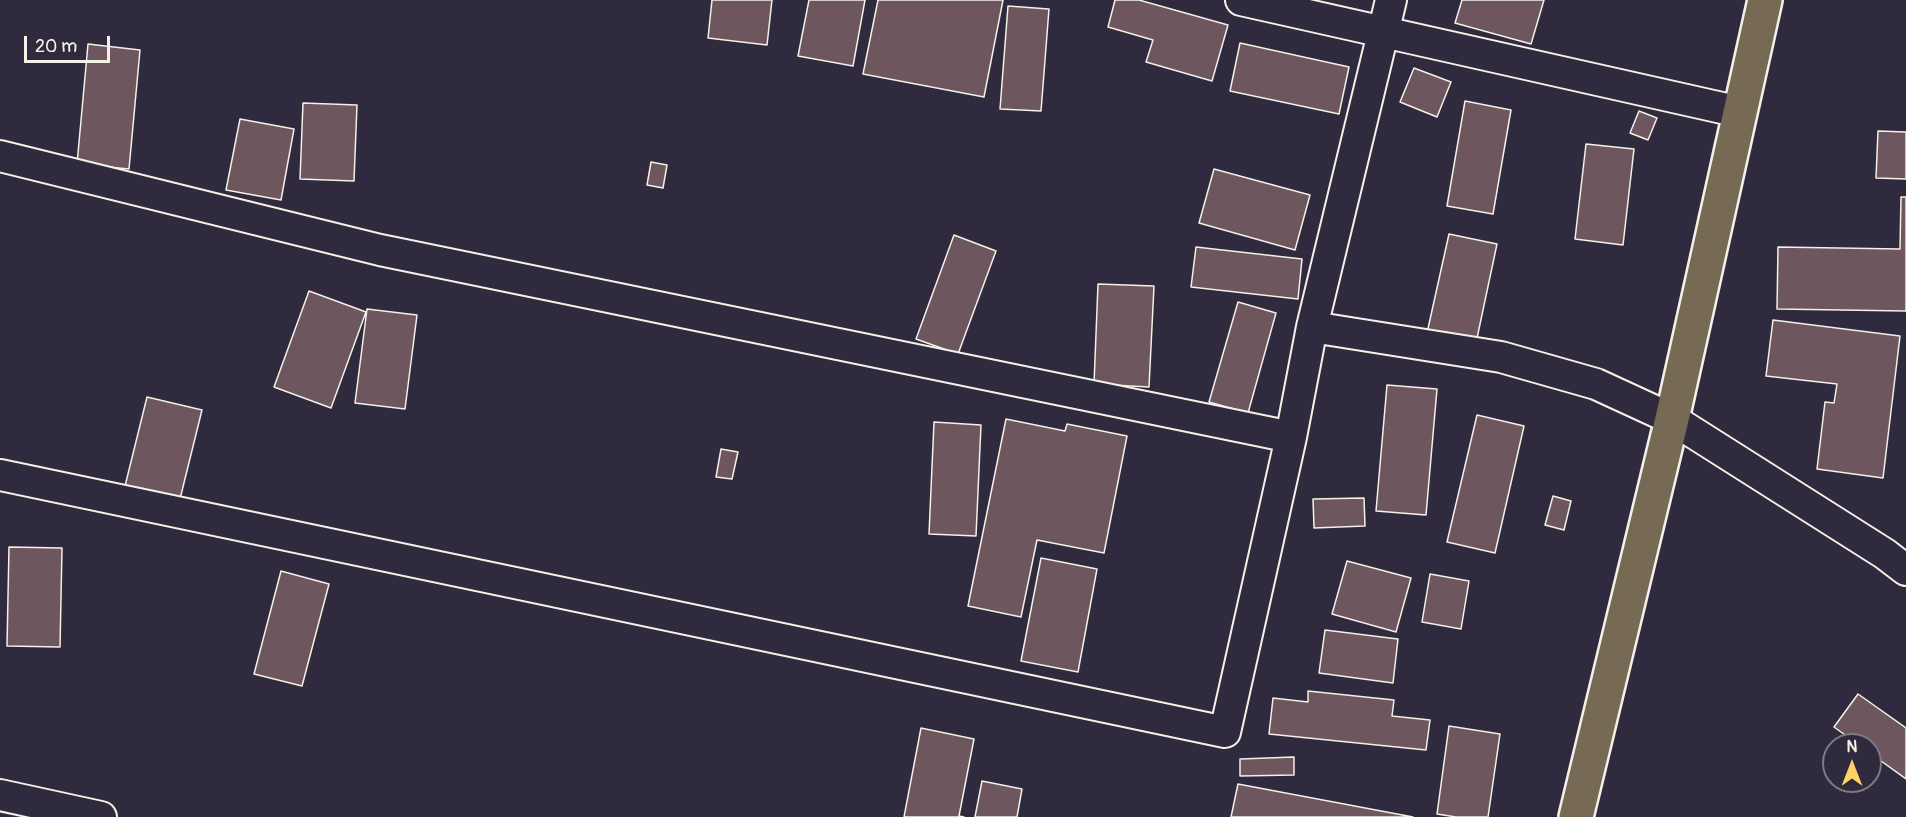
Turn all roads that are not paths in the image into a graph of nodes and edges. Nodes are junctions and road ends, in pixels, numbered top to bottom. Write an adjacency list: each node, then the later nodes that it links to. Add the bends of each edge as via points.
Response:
1 (1241, 0): 4 (street)
2 (1390, 0): 4 (street)
3 (1766, 0): 5 (main road)
4 (1383, 31): 5 (street); 7 (street)
5 (1740, 112): 8 (main road)
6 (0, 156): 9 (street, via 380,250)
7 (1312, 327): 8 (street, via 1502,357 1596,384); 9 (street)
8 (1672, 419): 11 (street); 14 (main road)
9 (1291, 437): 10 (street, via 1225,732)
10 (0, 476)
11 (1906, 570)
12 (0, 795): 13 (street)
13 (101, 817)
14 (1576, 817)

